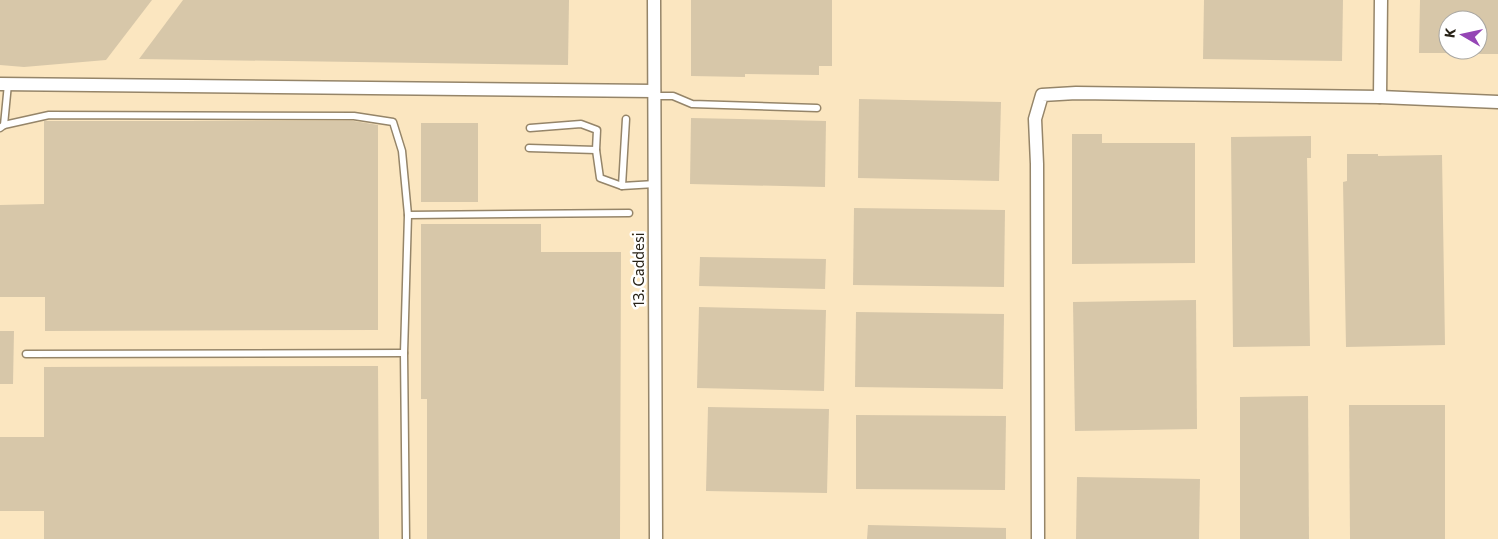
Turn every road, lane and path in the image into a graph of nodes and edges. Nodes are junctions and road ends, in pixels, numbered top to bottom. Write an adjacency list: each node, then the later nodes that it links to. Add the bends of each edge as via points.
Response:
1 (654, 0): 4 (street, 13. Caddesi)
2 (1381, 0): 5 (street)
3 (4, 84): 4 (street); 9 (lane)
4 (654, 93): 7 (lane, via 692,104); 13 (street, 13. Caddesi)
5 (1380, 97): 6 (street); 21 (street, via 1042,95 1035,119)
6 (1498, 102)
7 (816, 108)
8 (626, 119): 14 (lane)
9 (2, 127): 16 (lane, via 49,115 354,116 393,122 402,151)
10 (530, 128): 12 (lane, via 581,124 597,130)
11 (530, 148): 12 (lane)
12 (596, 150): 14 (lane, via 600,178)
13 (655, 184): 14 (lane); 20 (street, 13. Caddesi)
14 (622, 186)
15 (629, 213): 16 (lane)
16 (408, 215): 17 (lane)
17 (404, 353): 18 (lane); 19 (lane)
18 (26, 354)
19 (406, 539)
20 (656, 539)
21 (1038, 539)

